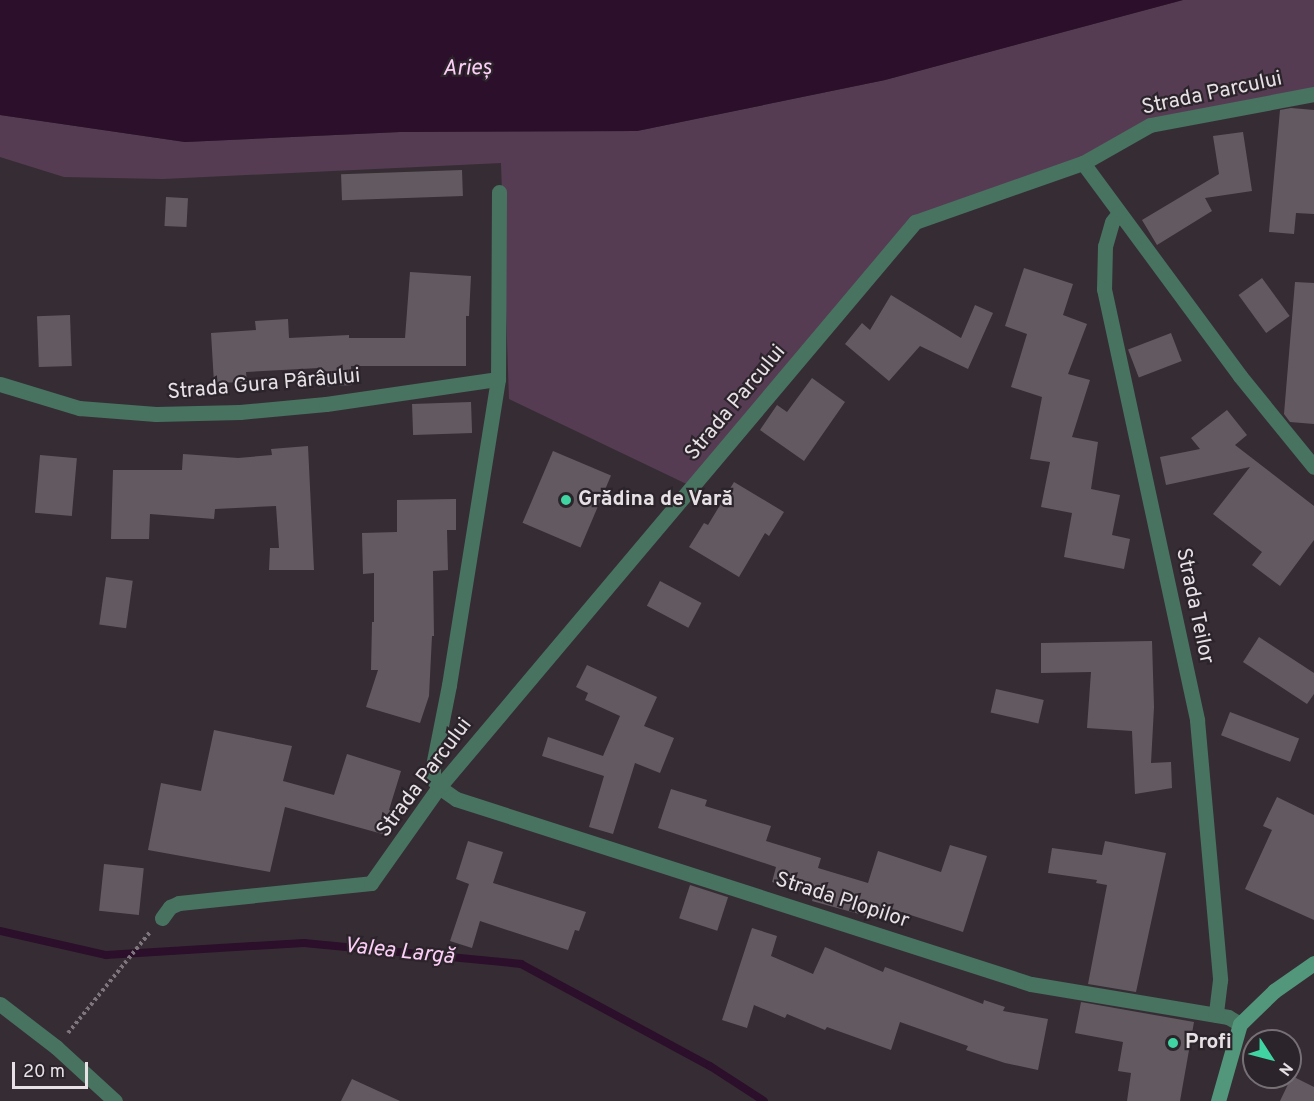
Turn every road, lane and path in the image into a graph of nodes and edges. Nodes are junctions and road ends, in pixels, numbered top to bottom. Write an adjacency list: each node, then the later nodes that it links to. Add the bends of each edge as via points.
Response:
1 (1314, 94): 2 (street, Strada Parcului, via 1150,125)
2 (1083, 163): 4 (street); 8 (street, Strada Parcului, via 915,222)
3 (499, 192): 5 (street)
4 (1119, 213): 7 (street, via 1240,376); 13 (street, Strada Teilor, via 1105,246 1104,289 1197,720 1220,980)
5 (498, 379): 6 (street, Strada Gura Pârâului, via 326,404 156,414 79,408); 8 (street, via 450,685 433,766 433,779)
6 (0, 384)
7 (1314, 466)
8 (439, 788): 9 (street, Strada Parcului, via 371,883 179,903); 13 (street, Strada Plopilor, via 456,799 1031,984)
9 (162, 918)
10 (146, 937): 15 (path)
11 (1314, 963): 14 (main road, via 1274,991)
12 (0, 1004): 15 (street)
13 (1216, 1015): 14 (street, Strada Plopilor)
14 (1240, 1024): 17 (main road)
15 (56, 1047): 16 (street)
16 (116, 1101)
17 (1218, 1101)

